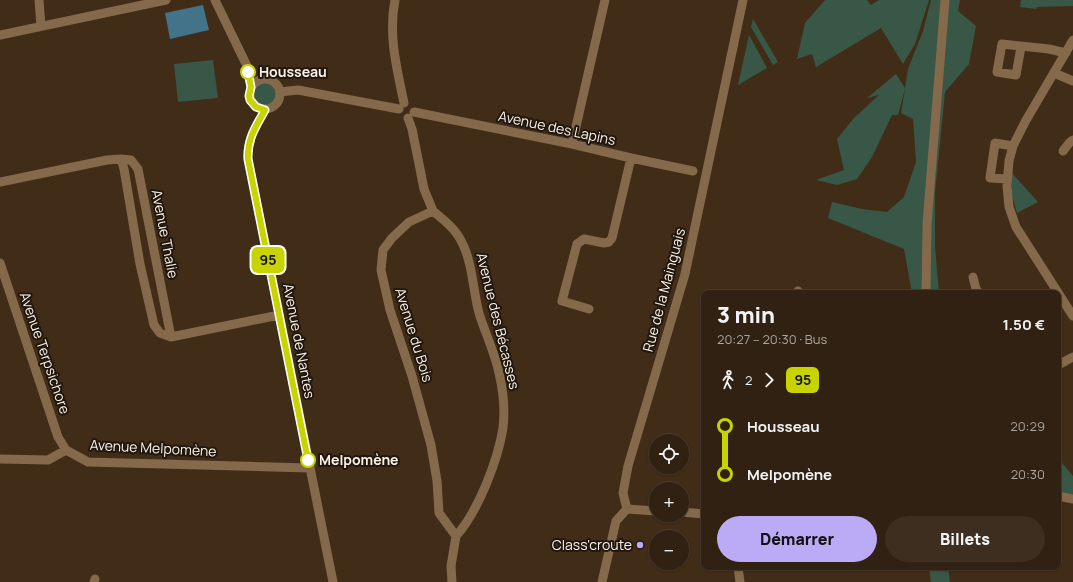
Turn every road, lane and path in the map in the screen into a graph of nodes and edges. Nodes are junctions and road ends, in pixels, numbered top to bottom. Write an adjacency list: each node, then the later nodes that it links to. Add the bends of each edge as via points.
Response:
1 (39, 0): 8 (street)
2 (166, 0): 8 (street)
3 (215, 0): 13 (street)
4 (395, 0): 19 (street, via 393,46)
5 (604, 0): 23 (street)
6 (744, 0): 49 (street, Rue de la Mainguais, via 685,274 630,458 623,493)
7 (945, 0): 34 (street, via 926,224)
8 (41, 26): 9 (street)
9 (0, 35)
10 (1073, 40): 12 (street)
11 (1020, 47): 12 (street)
12 (1066, 53): 14 (street)
13 (246, 66): 15 (street); 17 (street)
14 (1054, 73): 16 (street); 24 (street)
15 (265, 78): 17 (street, via 257,80); 18 (street, via 275,82)
16 (1073, 81)
17 (251, 87): 20 (street, via 249,96 253,104)
18 (280, 92): 19 (street, via 298,90); 20 (street, via 275,106)
19 (402, 106): 21 (street, via 401,116); 21 (street, via 412,105)
20 (265, 110): 39 (street, Avenue de Nantes, via 250,138 247,151)
21 (411, 115): 23 (street, Avenue des Lapins); 31 (street, via 424,189)
22 (1073, 140): 25 (street)
23 (572, 144): 26 (street, Avenue des Lapins)
24 (1013, 146): 29 (street); 29 (street, via 994,143 990,178)
25 (1063, 152)
26 (631, 158): 28 (street, Avenue des Lapins); 38 (street, via 612,238 604,243 584,239 577,244 562,301)
27 (121, 159): 30 (street); 41 (street, via 154,325 160,333); 41 (street, Avenue Thalie, via 131,160 138,169)
28 (693, 171)
29 (1007, 179): 36 (street, via 1007,194 1016,227)
30 (0, 182)
31 (433, 211): 53 (street, Avenue des Bécasses, via 456,234 466,251 478,311 499,373 503,407 503,427 494,463 476,505); 53 (street, Avenue du Bois, via 409,222 392,238 383,250 381,270 390,310 431,445 439,513)
32 (0, 264): 44 (street, Avenue Terpsichore, via 58,437)
33 (973, 277): 35 (street)
34 (926, 290)
35 (976, 290)
36 (1054, 290)
37 (1061, 300): 40 (street)
38 (589, 309)
39 (279, 315): 41 (street); 46 (street, Avenue de Nantes)
40 (1073, 316)
41 (171, 337)
42 (1073, 357): 43 (street)
43 (1061, 363)
44 (66, 450): 45 (street, via 48,460); 46 (street, Avenue Melpomène, via 88,462)
45 (0, 459)
46 (310, 468): 55 (street, Avenue de Nantes)
47 (1061, 497): 48 (street)
48 (1073, 499)
49 (627, 509): 50 (street); 57 (street, via 616,521)
50 (649, 511)
51 (689, 513): 52 (street)
52 (701, 514)
53 (456, 536): 56 (street, via 451,566)
54 (738, 570): 58 (street)
55 (333, 582)
56 (452, 582)
57 (602, 582)
58 (740, 582)

